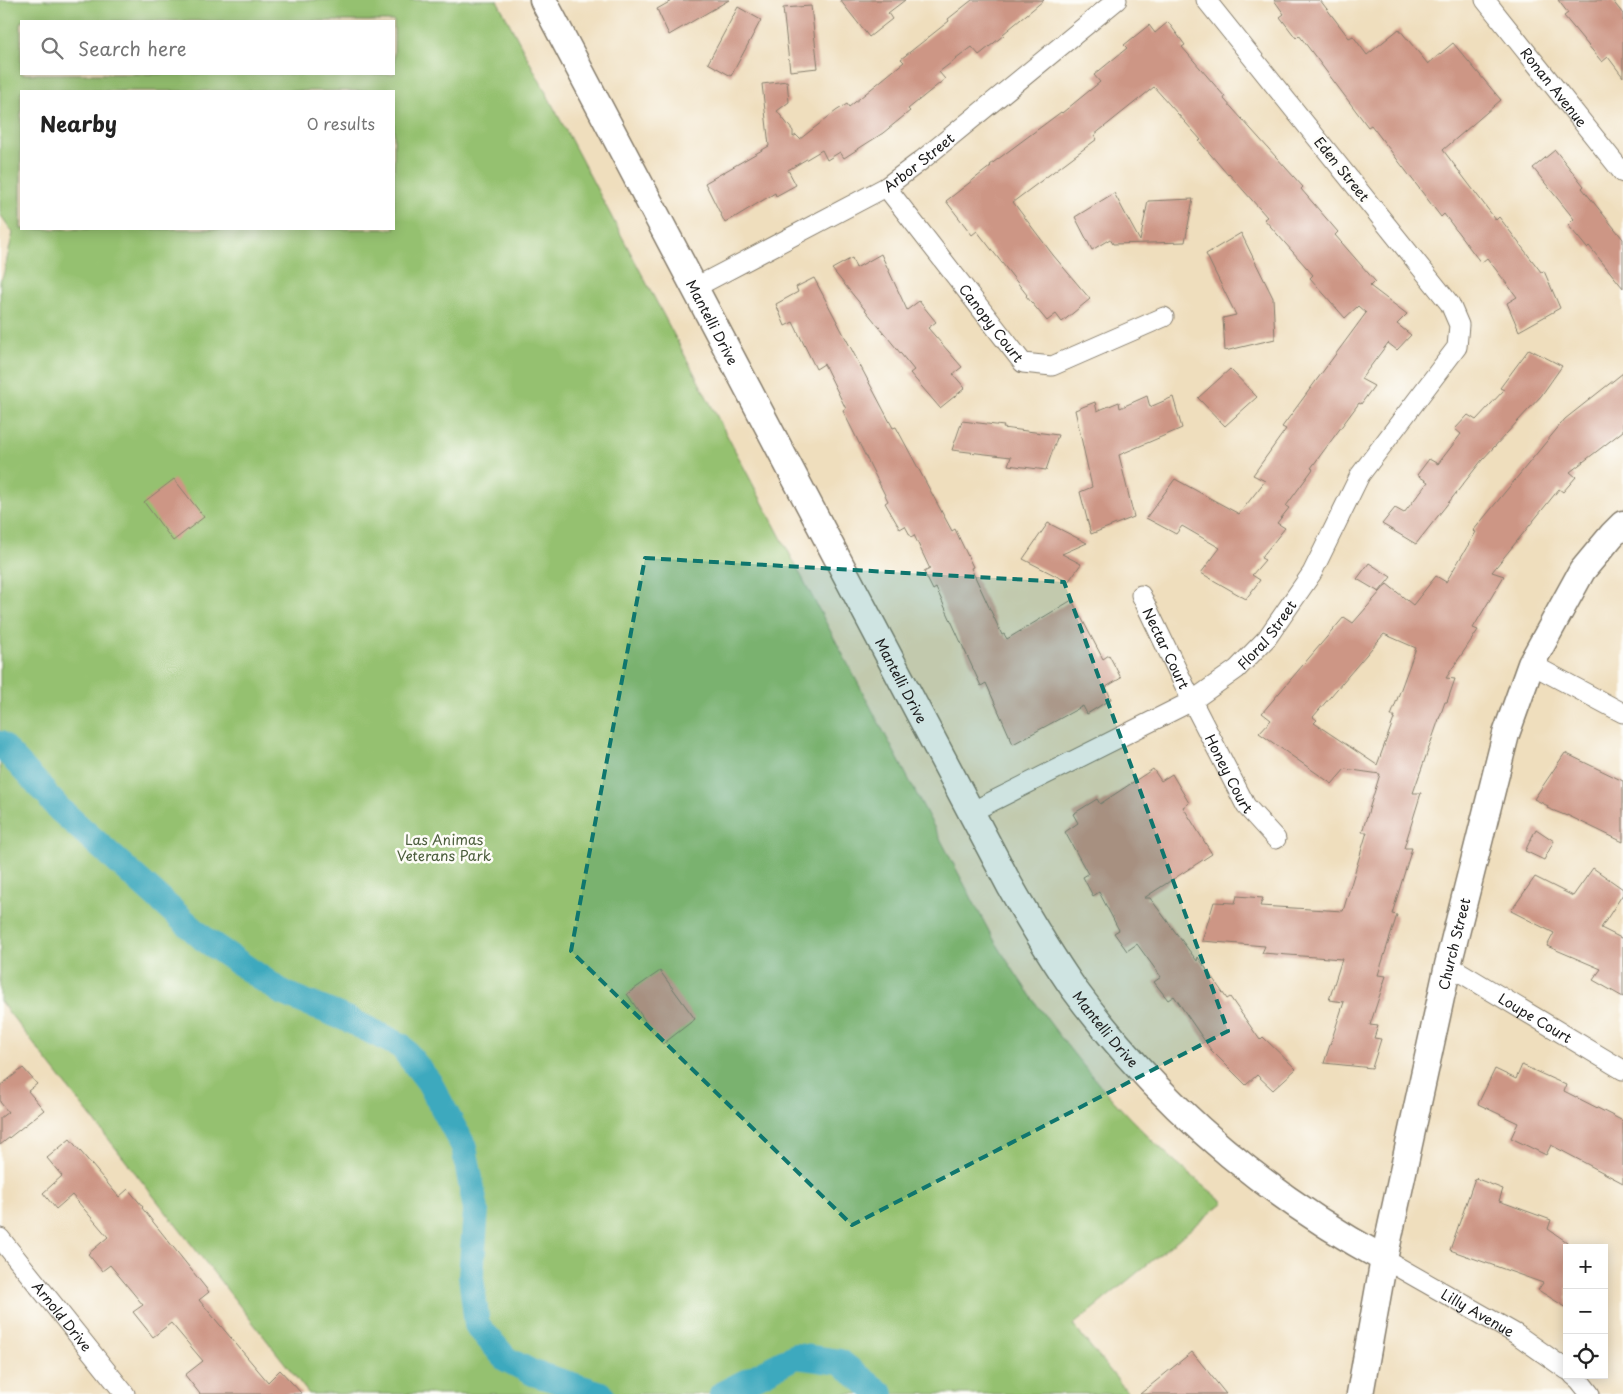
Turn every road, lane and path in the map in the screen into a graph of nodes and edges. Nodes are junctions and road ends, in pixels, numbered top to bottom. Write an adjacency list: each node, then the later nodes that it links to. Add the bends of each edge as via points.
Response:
1 (543, 0): 7 (street, Mantelli Drive)
2 (1116, 0): 6 (street, Arbor Street)
3 (1206, 0): 9 (street, Eden Street, via 1450,304 1459,325)
4 (1485, 0): 5 (street, Ronan Avenue)
5 (1623, 173)
6 (886, 187): 7 (street, Arbor Street); 8 (street, Canopy Court, via 1023,363 1052,366)
7 (694, 288): 15 (street, Mantelli Drive)
8 (1164, 317)
9 (1457, 347): 13 (street, Floral Street, via 1360,475 1312,573 1267,638 1237,669)
10 (1623, 524): 12 (street, Church Street, via 1582,571)
11 (1141, 595): 13 (street, Nectar Court)
12 (1531, 664): 14 (street); 17 (street, Church Street, via 1506,734)
13 (1192, 701): 15 (street, Floral Street); 16 (street, Honey Court, via 1246,806)
14 (1623, 714)
15 (971, 812): 20 (street, Mantelli Drive, via 1010,886 1074,989 1147,1077 1209,1139 1251,1172 1343,1236)
16 (1276, 840)
17 (1448, 965): 18 (street, Loupe Court); 20 (street, Church Street)
18 (1623, 1070)
19 (0, 1238): 23 (street, Arnold Drive)
20 (1384, 1258): 21 (street, Lilly Avenue, via 1516,1334); 24 (street, Church Street)
21 (1563, 1367)
22 (1578, 1379): 25 (street)
23 (125, 1394)
24 (1360, 1394)
25 (1590, 1394)

